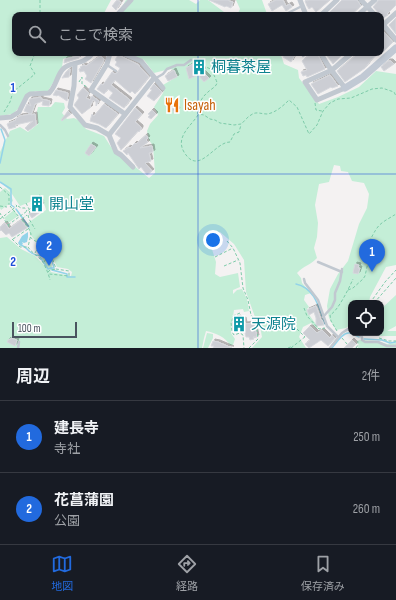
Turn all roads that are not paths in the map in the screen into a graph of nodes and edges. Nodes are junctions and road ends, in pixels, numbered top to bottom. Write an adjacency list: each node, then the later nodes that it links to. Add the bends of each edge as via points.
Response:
1 (131, 0): 7 (street)
2 (337, 0): 10 (street)
3 (361, 0): 6 (street)
4 (375, 0): 6 (street)
5 (302, 2): 8 (lane); 9 (street)
6 (367, 7): 11 (street); 12 (street)
7 (121, 12)
8 (289, 12)
9 (305, 12)
10 (324, 12)
11 (361, 12)
12 (372, 12)
13 (396, 13): 14 (street)
14 (384, 23)
15 (384, 27): 16 (street)
16 (396, 40)
17 (396, 48): 30 (street, via 363,77)
18 (91, 56): 24 (street)
19 (109, 56): 25 (street)
20 (129, 56): 28 (street, via 141,61)
21 (323, 56): 26 (street)
22 (348, 56): 26 (street)
23 (192, 60): 28 (lane, via 167,69)
24 (75, 64): 32 (street, via 63,69 49,93 30,94 19,112 11,117); 35 (street, via 70,107 86,125 97,128)
25 (107, 64): 27 (lane); 31 (street, via 91,90)
26 (332, 70): 30 (street); 30 (street, via 305,82 317,100)
27 (116, 71)
28 (154, 78): 29 (street); 31 (street)
29 (163, 88)
30 (345, 88)
31 (125, 114): 35 (street)
32 (2, 118)
33 (0, 125): 34 (lane)
34 (8, 136)
35 (109, 136): 36 (street, via 116,152)
36 (133, 167)
37 (318, 262): 39 (lane, via 342,271 335,300)
38 (304, 279): 39 (lane, via 318,300)
39 (323, 317): 42 (lane)
40 (348, 329): 42 (lane)
41 (359, 336): 44 (lane, via 364,342)
42 (338, 337): 46 (lane)
43 (19, 342): 45 (lane)
44 (396, 346)
45 (18, 348)
46 (330, 348)

